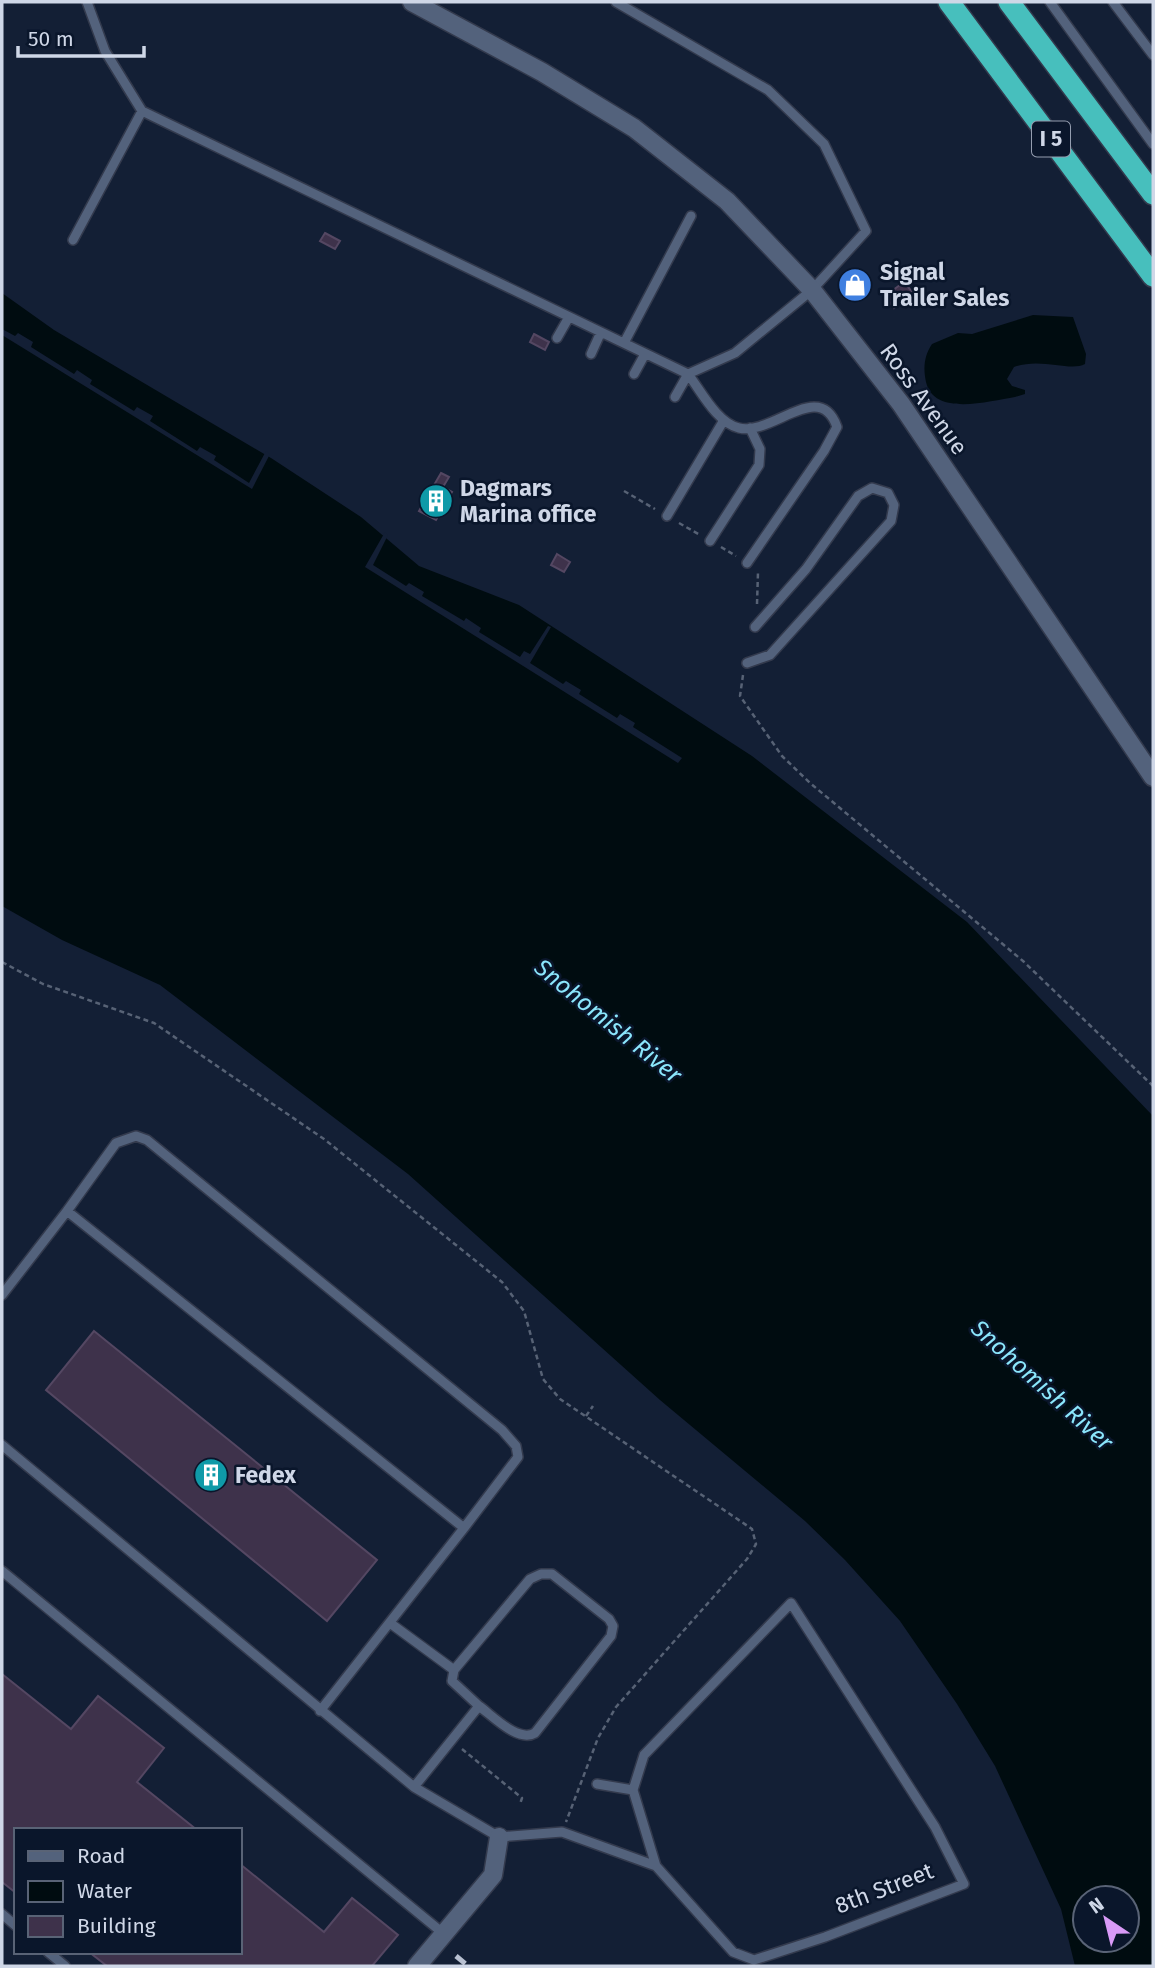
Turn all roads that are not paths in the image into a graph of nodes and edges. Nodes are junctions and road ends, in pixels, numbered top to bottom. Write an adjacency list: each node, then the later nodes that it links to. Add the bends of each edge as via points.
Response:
1 (87, 2): 9 (lane, via 104,51)
2 (412, 2): 15 (street, Ross Avenue, via 634,128 727,201)
3 (616, 2): 15 (lane, via 768,90 824,145 866,231)
4 (949, 2): 14 (highway, I 5)
5 (1009, 2): 11 (highway, I 5)
6 (1050, 2): 10 (lane)
7 (1113, 2): 8 (lane)
8 (1153, 55)
9 (142, 111): 13 (lane); 16 (lane)
10 (1153, 144)
11 (1153, 194)
12 (691, 216): 19 (lane)
13 (73, 240)
14 (1153, 275)
15 (812, 290): 23 (lane, via 735,353); 32 (street, Ross Avenue, via 901,404)
16 (569, 317): 17 (lane); 18 (lane)
17 (601, 332): 19 (lane); 20 (lane)
18 (557, 338)
19 (624, 343): 21 (lane)
20 (591, 354)
21 (645, 354): 22 (lane); 23 (lane)
22 (634, 373)
23 (688, 374): 24 (lane); 25 (lane)
24 (675, 397)
25 (723, 420): 26 (lane, via 740,429); 27 (lane)
26 (750, 428): 28 (lane, via 760,449 759,465); 29 (lane, via 813,406 833,415 837,427)
27 (667, 516)
28 (710, 541)
29 (747, 563)
30 (755, 627): 31 (lane, via 806,569 858,496 872,488 888,493 894,505 891,521 770,655)
31 (747, 663)
32 (1153, 777)
33 (67, 1211): 34 (lane); 36 (lane); 36 (lane, via 116,1143 136,1136 146,1140 516,1446 518,1457)
34 (2, 1295)
35 (2, 1445): 41 (lane)
36 (464, 1528): 38 (lane)
37 (2, 1571): 47 (lane)
38 (390, 1623): 39 (lane); 41 (lane)
39 (454, 1670): 40 (lane, via 456,1688); 40 (lane, via 530,1579 541,1574 552,1574 609,1619 611,1636 535,1733 520,1736)
40 (479, 1706): 43 (lane)
41 (320, 1711): 43 (lane)
42 (597, 1784): 44 (lane)
43 (414, 1787): 45 (lane)
44 (634, 1790): 46 (lane); 46 (lane, 8th Street, via 644,1755 791,1603 935,1827 964,1884 754,1960 733,1952)
45 (499, 1837): 46 (lane, 8th Street, via 562,1832); 47 (street, via 492,1875)
46 (656, 1866)
47 (444, 1934): 50 (street)
48 (50, 1954): 49 (lane)
49 (65, 1966)
50 (417, 1966)

